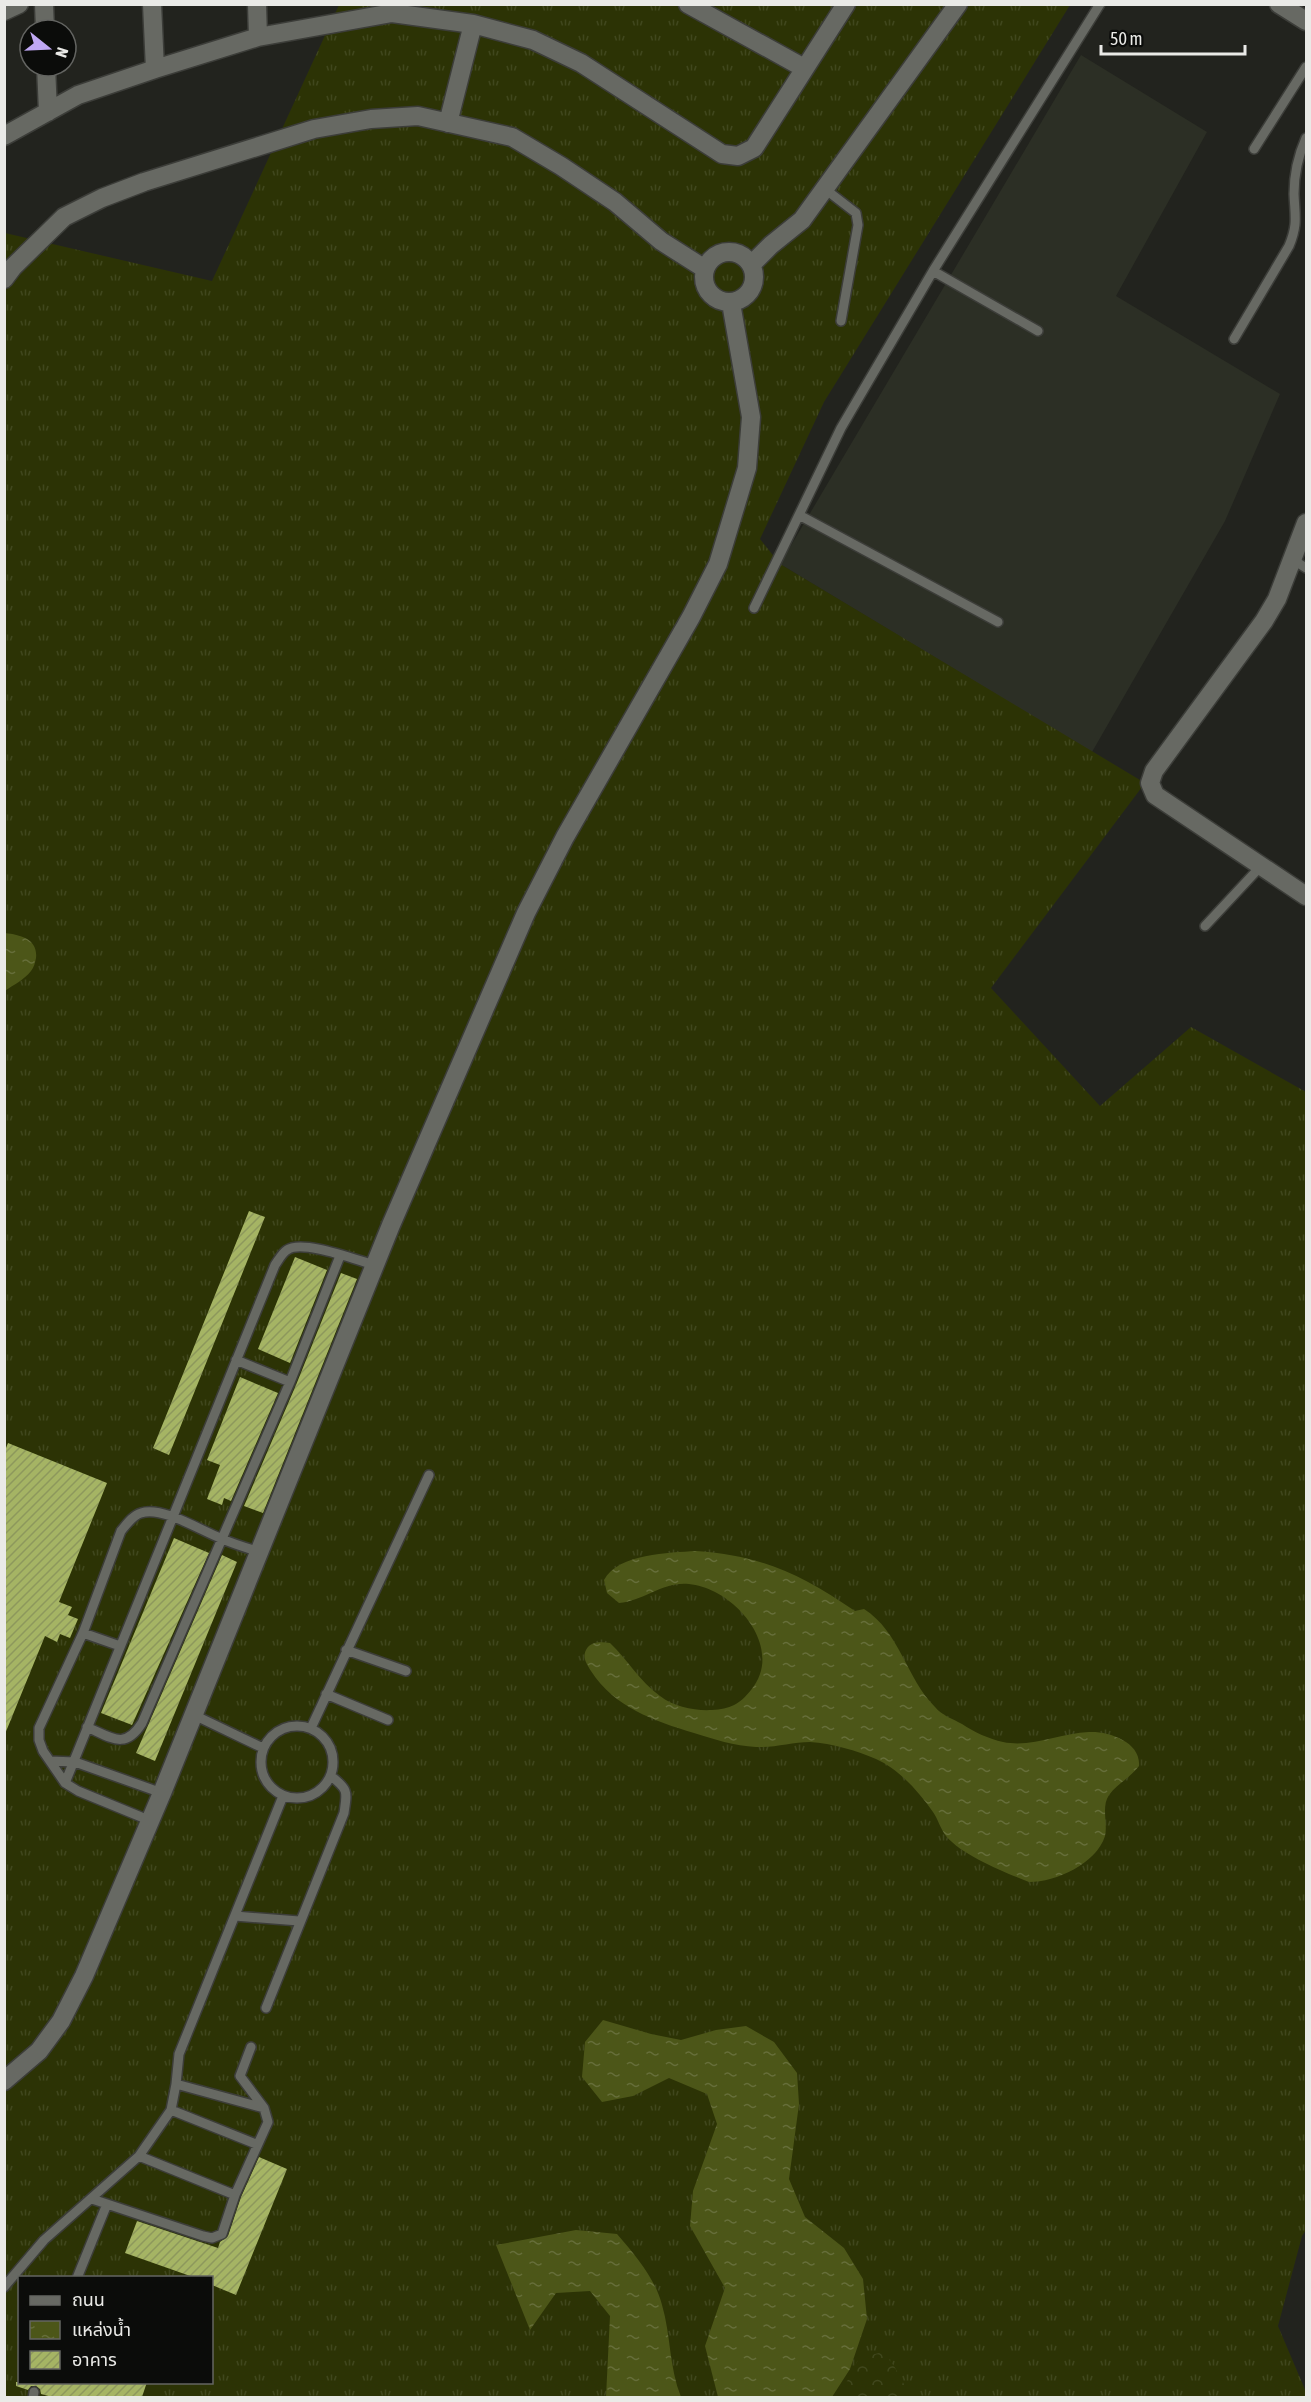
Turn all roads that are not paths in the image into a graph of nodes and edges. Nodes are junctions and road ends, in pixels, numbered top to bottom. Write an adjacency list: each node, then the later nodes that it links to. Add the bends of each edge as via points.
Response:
1 (19, 4): 9 (street)
2 (152, 4): 16 (street)
3 (257, 4): 13 (street)
4 (688, 4): 15 (street)
5 (846, 4): 15 (street)
6 (958, 4): 23 (street)
7 (1100, 4): 26 (lane)
8 (1279, 4): 11 (street)
9 (4, 11)
10 (353, 12): 12 (street); 13 (street)
11 (1306, 21)
12 (473, 24): 15 (street, via 533,40 581,63 722,154 738,156 754,148); 19 (street)
13 (258, 37): 16 (street)
14 (1306, 67): 22 (lane)
15 (804, 68)
16 (155, 69): 18 (street, via 78,95)
17 (47, 78): 18 (street)
18 (48, 112): 20 (street)
19 (448, 123): 25 (street, via 512,137 615,202); 27 (street, via 418,116 314,129 144,182 64,217)
20 (4, 136)
21 (1306, 138): 31 (lane, via 1296,175 1295,232)
22 (1254, 149)
23 (825, 189): 24 (street, via 802,220); 29 (lane, via 856,213 858,225)
24 (752, 264): 25 (street, via 731,251 715,255); 28 (street, via 752,289)
25 (705, 269): 28 (street, via 709,293)
26 (933, 272): 30 (lane); 32 (lane, via 841,429)
27 (4, 279)
28 (731, 303): 41 (street, via 750,417 747,468 718,564 526,913)
29 (841, 321)
30 (1038, 331)
31 (1234, 339)
32 (799, 515): 35 (lane); 36 (lane)
33 (1306, 523): 34 (street)
34 (1299, 563): 37 (street, via 1264,621 1154,771 1150,783 1155,795)
35 (754, 608)
36 (998, 622)
37 (1261, 866): 38 (street); 39 (lane)
38 (1306, 896)
39 (1205, 926)
40 (340, 1256): 41 (lane); 42 (lane, via 313,1248 295,1246 286,1250 275,1265); 43 (lane)
41 (375, 1265): 47 (street)
42 (236, 1360): 43 (lane); 45 (lane)
43 (290, 1382): 46 (lane)
44 (429, 1475): 50 (lane)
45 (173, 1517): 46 (lane); 48 (lane, via 152,1512 130,1520 121,1532); 49 (lane)
46 (222, 1540): 47 (lane); 55 (lane, via 135,1735 126,1740)
47 (260, 1552): 53 (street)
48 (83, 1633): 49 (lane); 58 (lane, via 39,1728 39,1740)
49 (120, 1646): 55 (lane)
50 (346, 1650): 51 (lane); 52 (lane)
51 (406, 1671)
52 (326, 1694): 54 (lane); 56 (lane)
53 (194, 1715): 57 (lane); 62 (street)
54 (388, 1720)
55 (87, 1727): 59 (lane)
56 (311, 1728): 57 (lane, via 292,1725 275,1732); 60 (lane, via 326,1739 333,1757)
57 (263, 1748): 63 (lane, via 264,1776 268,1785)
58 (50, 1761): 59 (lane); 61 (lane)
59 (75, 1762): 61 (lane); 62 (lane)
60 (331, 1776): 63 (lane, via 320,1791 302,1798); 66 (lane, via 347,1792 344,1814)
61 (65, 1783): 64 (lane)
62 (162, 1793): 64 (street)
63 (283, 1796): 65 (lane)
64 (151, 1821): 69 (street, via 62,2021 39,2051)
65 (235, 1916): 66 (lane); 70 (lane, via 179,2054)
66 (300, 1921): 67 (lane)
67 (266, 2008)
68 (251, 2047): 71 (lane, via 240,2076)
69 (4, 2081)
70 (176, 2084): 71 (lane); 72 (lane)
71 (264, 2108): 73 (lane, via 268,2122)
72 (171, 2110): 73 (lane); 74 (lane)
73 (256, 2144): 75 (lane)
74 (139, 2156): 75 (lane); 76 (lane)
75 (235, 2195): 77 (lane, via 222,2234 212,2238)
76 (92, 2199): 77 (lane); 79 (lane, via 44,2240)
77 (107, 2204): 78 (lane)
78 (77, 2276)
79 (4, 2287)

